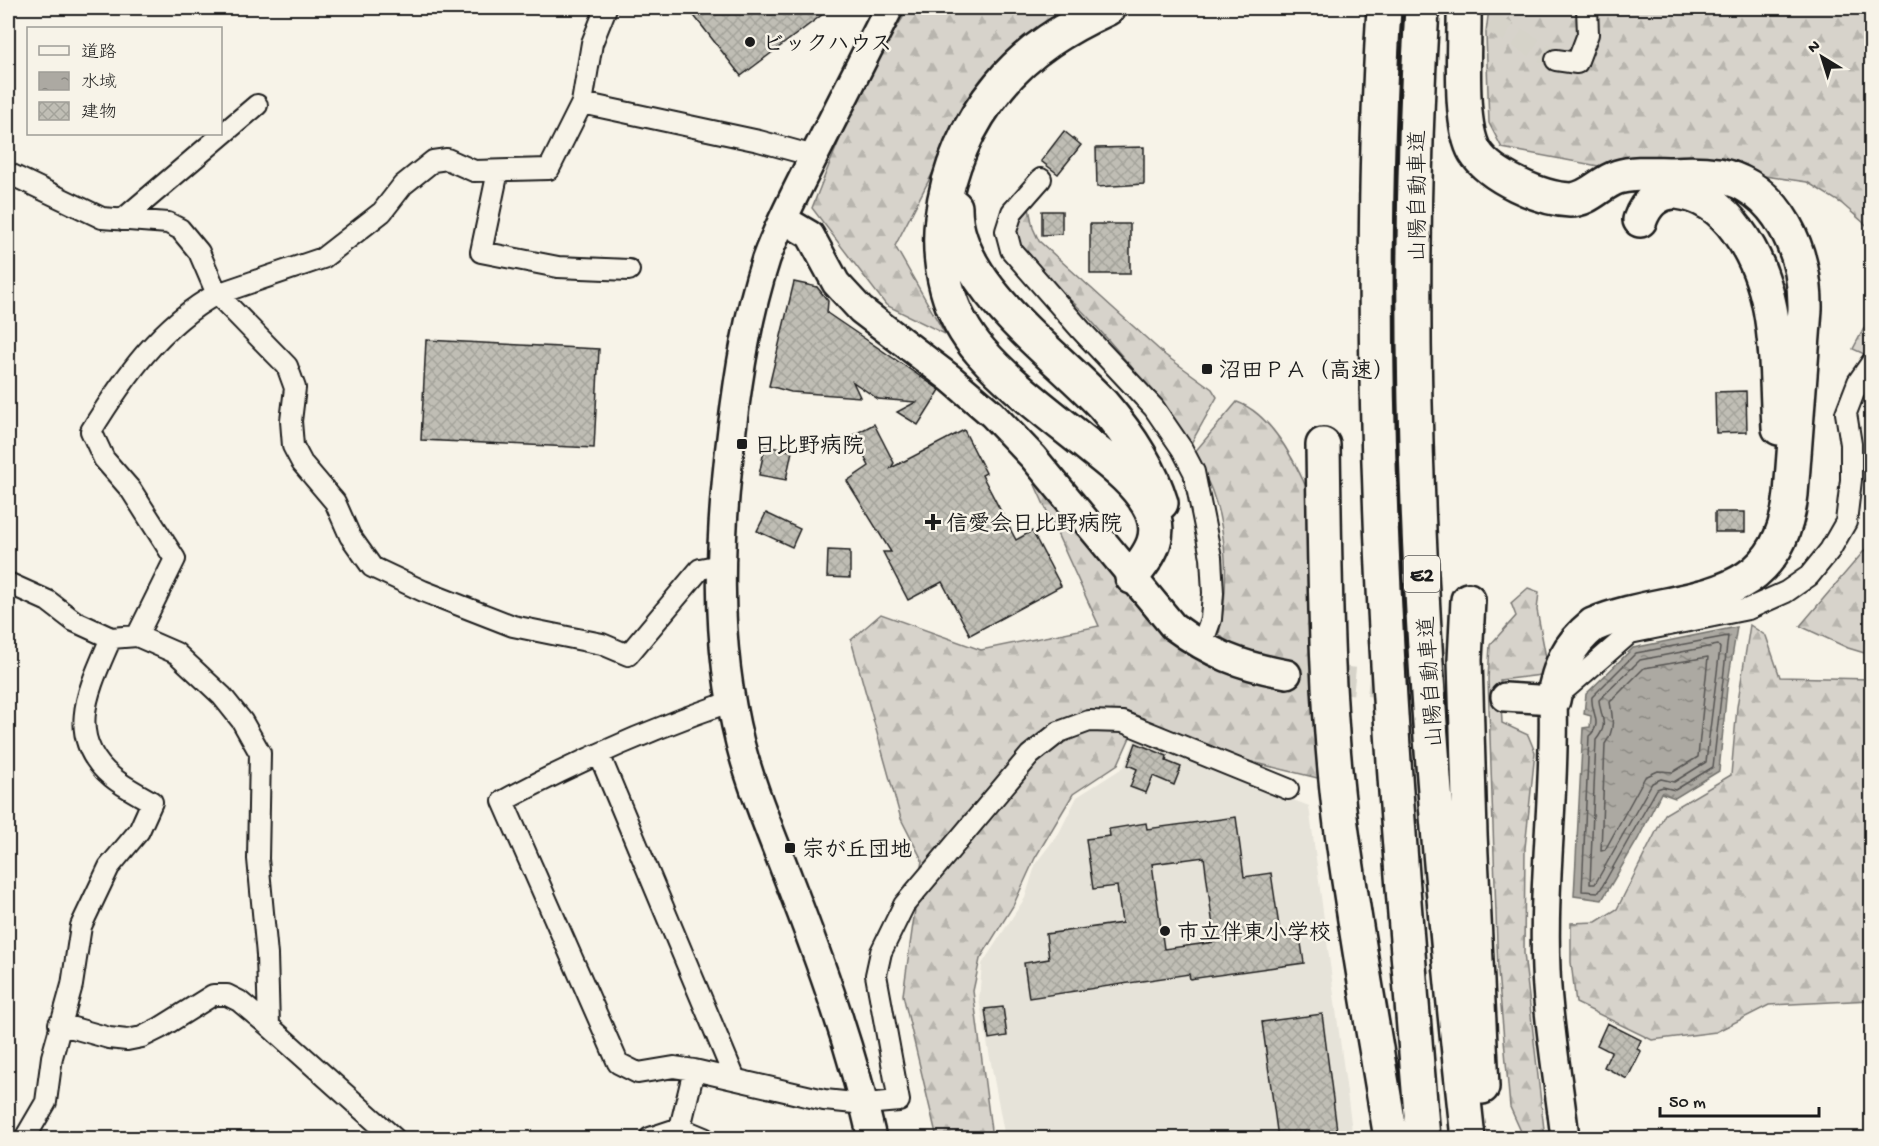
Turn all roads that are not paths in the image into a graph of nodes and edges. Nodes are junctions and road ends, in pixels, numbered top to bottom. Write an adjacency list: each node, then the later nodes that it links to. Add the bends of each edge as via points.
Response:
1 (606, 8): 10 (street, via 592,43)
2 (889, 8): 14 (street)
3 (1108, 8): 26 (highway, via 1066,28 1028,56 984,106 953,169 940,248 952,306 979,350 1002,374 1127,478 1149,506 1155,524 1154,543)
4 (1128, 8): 26 (highway, via 1053,47 1003,93 967,158 955,219 967,258 985,286 1102,405 1129,438 1154,481 1162,507 1164,536 1153,555)
5 (1384, 8): 50 (highway, 山陽自動車道 / E2, via 1378,125 1380,471 1396,786)
6 (1422, 8): 51 (highway, 山陽自動車道 / E2, via 1416,105 1418,480 1439,847)
7 (1464, 8): 34 (highway, via 1466,123 1475,152 1495,173 1530,189 1569,200 1580,199 1610,180 1627,175 1694,173 1730,178 1755,193 1784,223 1798,254 1803,279 1792,484 1778,543 1753,573 1722,592 1593,625 1565,654)
8 (1587, 8): 9 (street, via 1588,34 1577,63)
9 (1556, 60)
10 (582, 103): 14 (street); 15 (street, via 549,169)
11 (257, 105): 13 (street)
12 (222, 135): 19 (street)
13 (222, 135)
14 (814, 156): 18 (street)
15 (498, 171): 21 (street, via 481,252 558,267); 22 (street, via 474,171 447,159 434,161 403,185 382,212 323,258)
16 (8, 173): 19 (street, via 102,218)
17 (1041, 179): 31 (street, via 1012,212 1006,231 1011,249 1154,408 1194,472 1212,584 1211,619)
18 (783, 219): 25 (street, via 766,259 748,326 725,487); 26 (street, via 810,235 836,283 861,310 992,414)
19 (122, 220): 22 (street, via 168,223 180,229 199,252)
20 (1640, 220): 34 (highway, via 1647,204 1662,194 1697,197 1726,216 1758,263 1772,320 1781,450 1779,506 1766,541 1732,576 1708,588 1603,611 1578,625 1557,657)
21 (629, 270)
22 (217, 294): 25 (street, via 287,366 294,388 293,446 302,464 335,502 350,536 372,567 513,626 602,644 628,655 700,569); 29 (street, via 158,341 123,380 91,431 104,459 131,490 175,559)
23 (1872, 362): 34 (street, via 1858,382 1846,413 1851,480 1846,522 1809,576 1786,592 1748,609 1630,633)
24 (1323, 445): 49 (highway, via 1325,584 1341,824)
25 (721, 565): 35 (street, via 720,609)
26 (1132, 577): 31 (street, via 1173,626)
27 (8, 583): 30 (street)
28 (1468, 600): 52 (highway, via 1465,660 1469,823)
29 (138, 636): 30 (street); 39 (street, via 176,653 222,696 260,753 258,860)
30 (111, 638): 38 (street, via 84,711 84,738 94,759 113,778 152,802 139,831 109,867 81,926 72,985)
31 (1201, 647): 32 (street, via 1256,669)
32 (1287, 674)
33 (1505, 697): 34 (street)
34 (1553, 700): 53 (street, via 1545,971)
35 (732, 701): 36 (street); 42 (street, via 754,790 835,1006)
36 (599, 754): 40 (street, via 502,801 618,1063 638,1073 674,1067); 41 (street)
37 (1288, 789): 42 (street, via 1123,722 1089,721 1059,732 1030,755 904,905 881,952 876,975 900,1101)
38 (60, 1024): 39 (street, via 127,1040 160,1028 213,995 227,995); 44 (street, via 46,1102)
39 (269, 1026): 45 (street)
40 (694, 1070): 41 (street); 43 (street)
41 (735, 1079): 42 (street, via 824,1100)
42 (865, 1104): 48 (street)
43 (680, 1128): 46 (street); 47 (street)
44 (25, 1138)
45 (394, 1138)
46 (650, 1138)
47 (704, 1138)
48 (872, 1138)
49 (1391, 1138)
50 (1424, 1138)
51 (1468, 1138)
52 (1484, 1138)
53 (1565, 1138)

